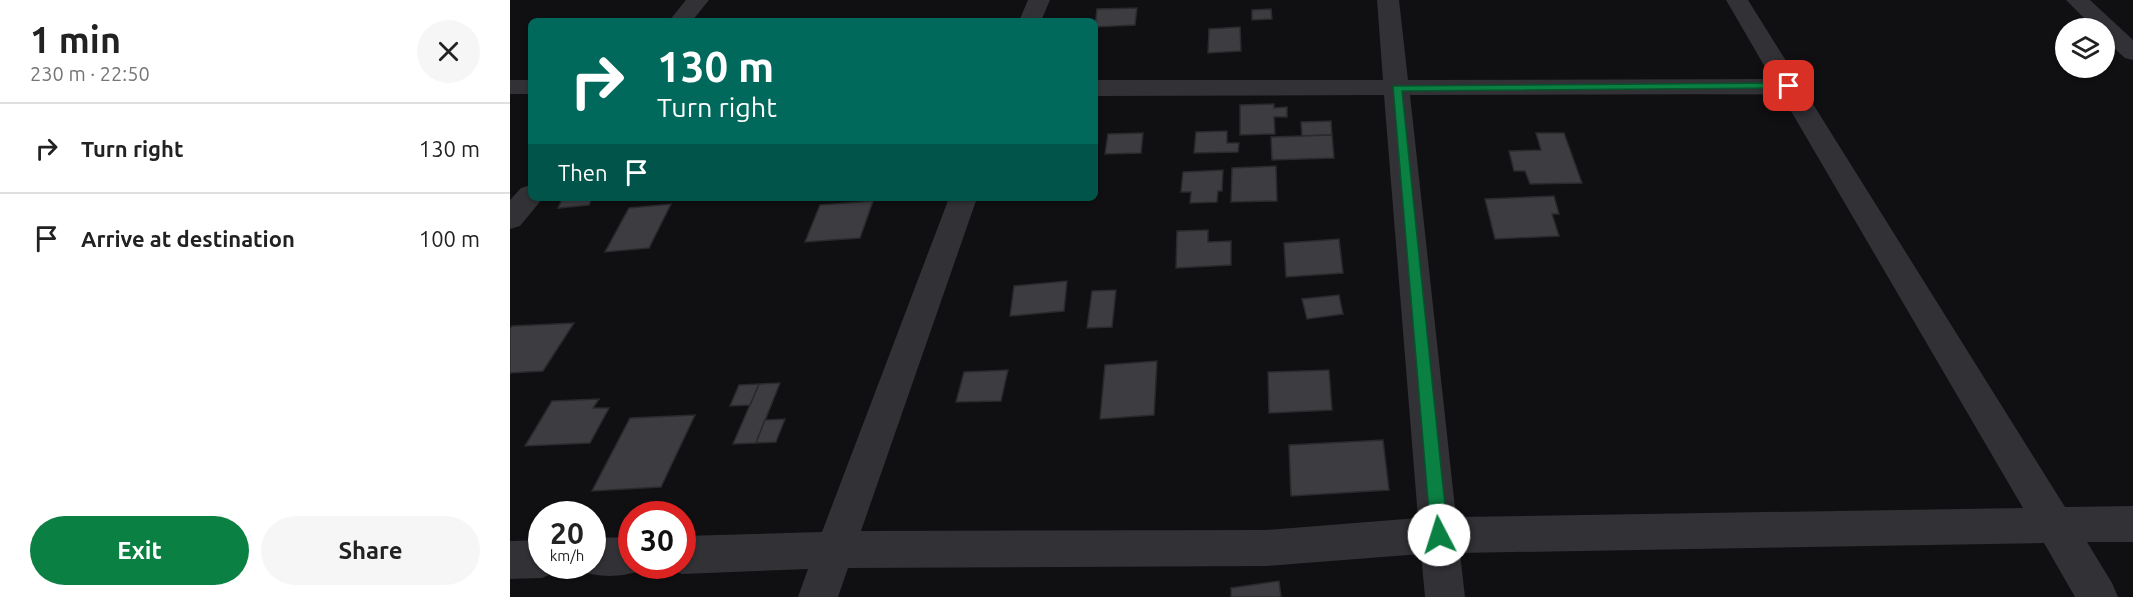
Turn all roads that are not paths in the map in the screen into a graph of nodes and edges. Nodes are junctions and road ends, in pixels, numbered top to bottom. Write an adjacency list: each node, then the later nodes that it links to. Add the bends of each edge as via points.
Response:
1 (699, 0): 6 (street)
2 (1039, 0): 7 (street)
3 (1388, 0): 13 (street)
4 (1737, 0): 9 (street)
5 (2077, 0): 8 (street)
6 (683, 18)
7 (1031, 18)
8 (2133, 53)
9 (1789, 86): 13 (street); 18 (street)
10 (510, 87): 11 (street)
11 (528, 87)
12 (1098, 88): 13 (street)
13 (1396, 88): 19 (street)
14 (528, 198): 16 (street)
15 (962, 201): 20 (street)
16 (510, 219)
17 (2133, 524): 18 (street)
18 (2055, 525): 19 (street); 26 (street)
19 (1439, 535): 20 (street, via 1267,548); 25 (street)
20 (835, 550): 21 (street); 24 (street)
21 (696, 555)
22 (528, 559): 23 (street)
23 (510, 560)
24 (818, 597)
25 (1445, 597)
26 (2098, 597)

